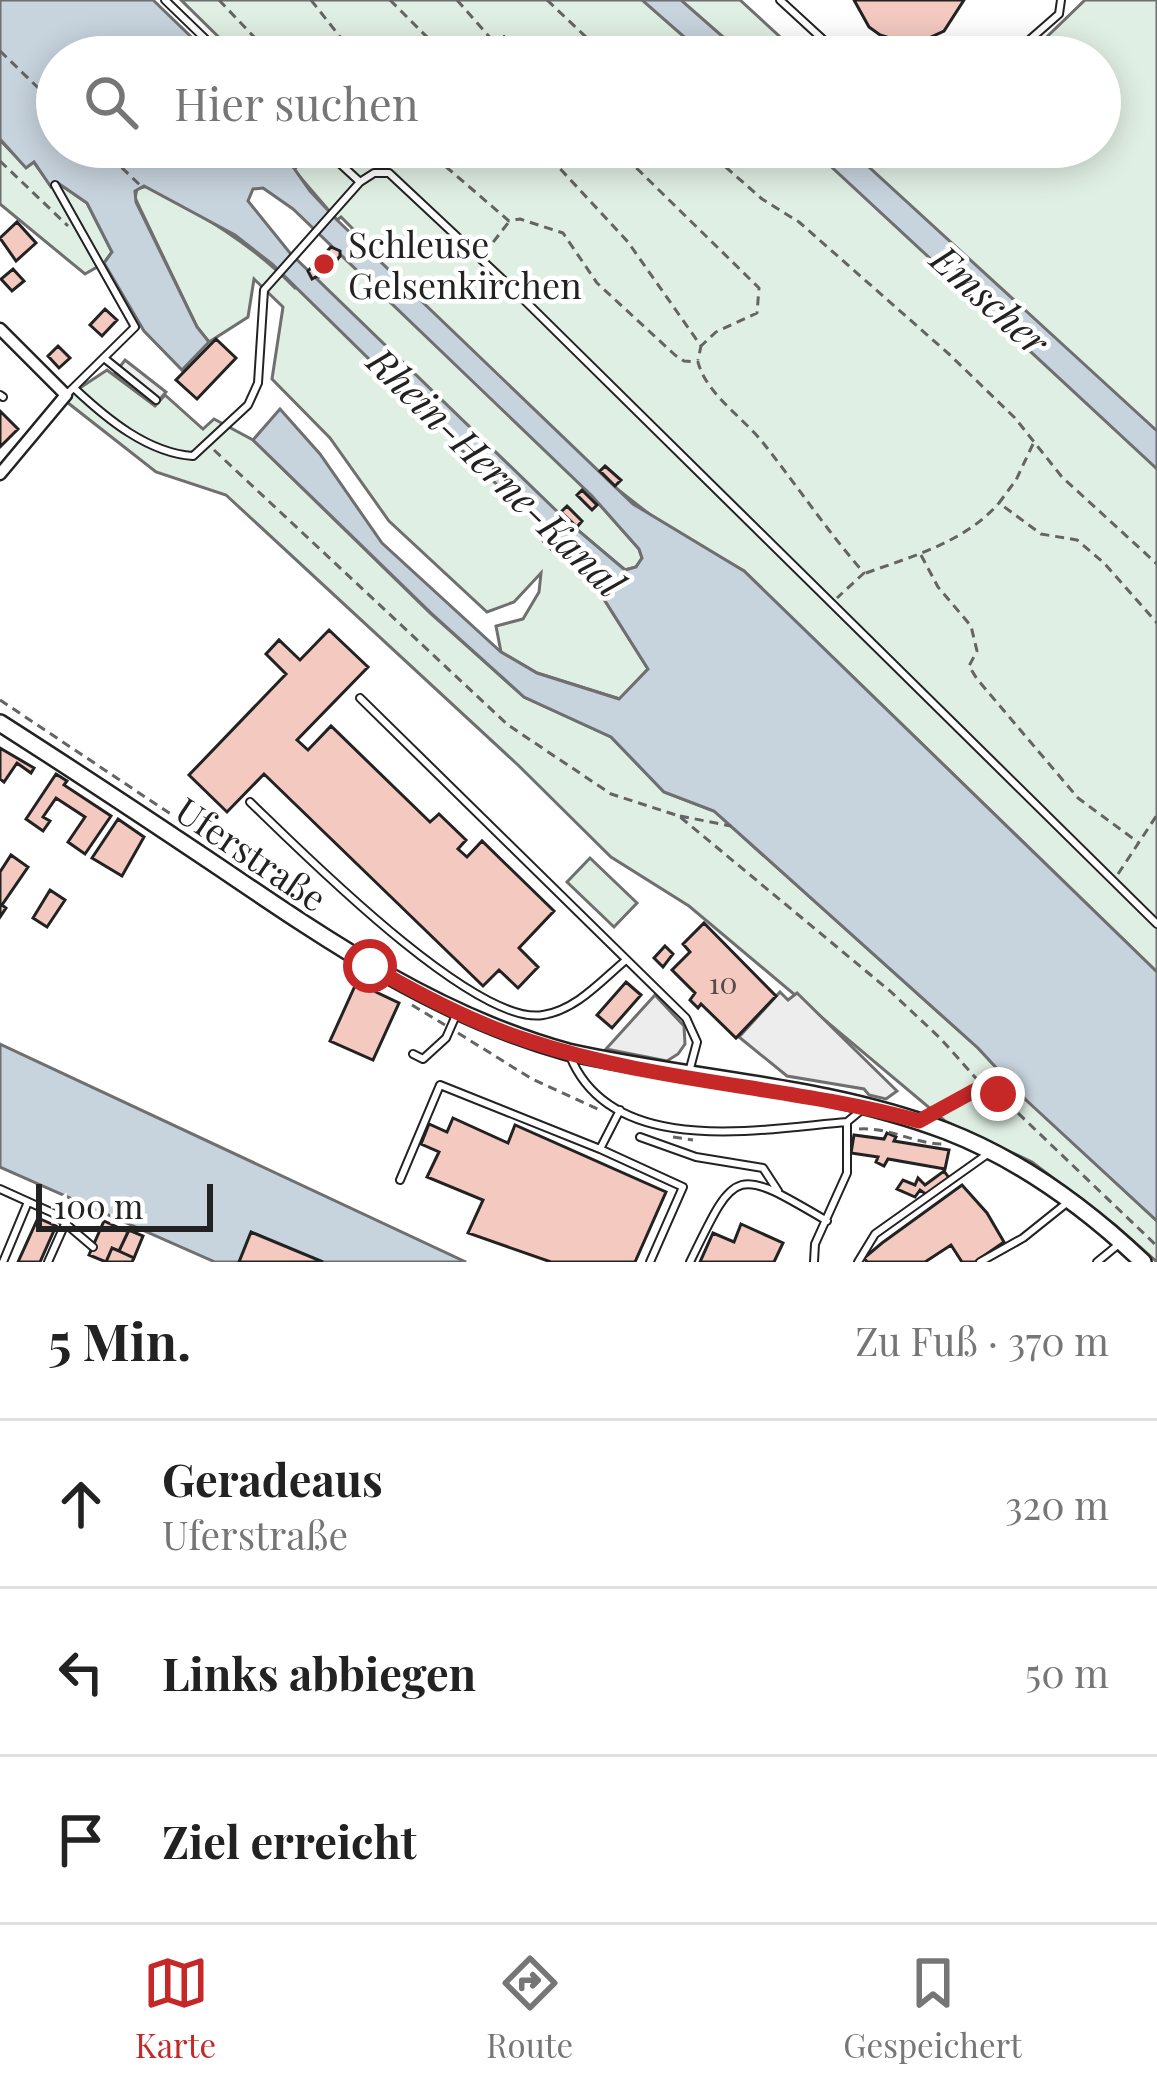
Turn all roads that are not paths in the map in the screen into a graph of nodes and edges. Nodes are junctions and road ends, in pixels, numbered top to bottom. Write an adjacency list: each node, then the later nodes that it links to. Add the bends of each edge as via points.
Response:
1 (164, 0): 4 (lane)
2 (779, 0): 5 (lane)
3 (1061, 0): 6 (lane, via 1059,14)
4 (202, 36)
5 (819, 36)
6 (1034, 36)
7 (345, 168): 8 (lane)
8 (360, 182): 12 (lane, via 264,290 258,383 248,405 193,456 146,444); 18 (lane, via 377,172 397,178)
9 (55, 185): 11 (lane, via 135,327)
10 (0, 329): 12 (street)
11 (104, 358): 12 (lane); 13 (lane)
12 (70, 392): 14 (street)
13 (156, 400)
14 (0, 474)
15 (360, 698): 19 (lane)
16 (0, 723): 20 (main road, Uferstraße)
17 (250, 802): 19 (lane, via 386,932 509,1012 540,1016 572,1005)
18 (1157, 924)
19 (626, 960): 23 (lane, via 694,1030)
20 (453, 1021): 21 (main road, Uferstraße); 22 (lane, via 437,1050 426,1058)
21 (568, 1052): 23 (main road, Uferstraße); 25 (lane, via 578,1074)
22 (412, 1054)
23 (688, 1076): 24 (main road, Uferstraße)
24 (866, 1107): 26 (lane); 29 (main road, Uferstraße)
25 (618, 1114): 26 (lane, via 687,1131); 28 (lane)
26 (847, 1126): 35 (lane, via 847,1173)
27 (640, 1137): 32 (lane, via 763,1168)
28 (600, 1149): 30 (lane, via 440,1085); 41 (lane, via 683,1187)
29 (992, 1151): 33 (main road, Uferstraße); 44 (lane, via 875,1234)
30 (400, 1180)
31 (0, 1190): 34 (lane)
32 (780, 1194): 35 (lane); 42 (lane, via 747,1182 722,1196)
33 (1070, 1199): 37 (main road, Uferstraße); 45 (lane)
34 (28, 1202): 36 (lane); 39 (lane)
35 (827, 1222): 43 (lane)
36 (65, 1224): 38 (lane); 40 (lane)
37 (1122, 1242): 46 (lane); 47 (main road, Uferstraße)
38 (93, 1247)
39 (2, 1262)
40 (48, 1262)
41 (650, 1262)
42 (690, 1262)
43 (814, 1262)
44 (858, 1262)
45 (980, 1262)
46 (1097, 1262)
47 (1143, 1262)

